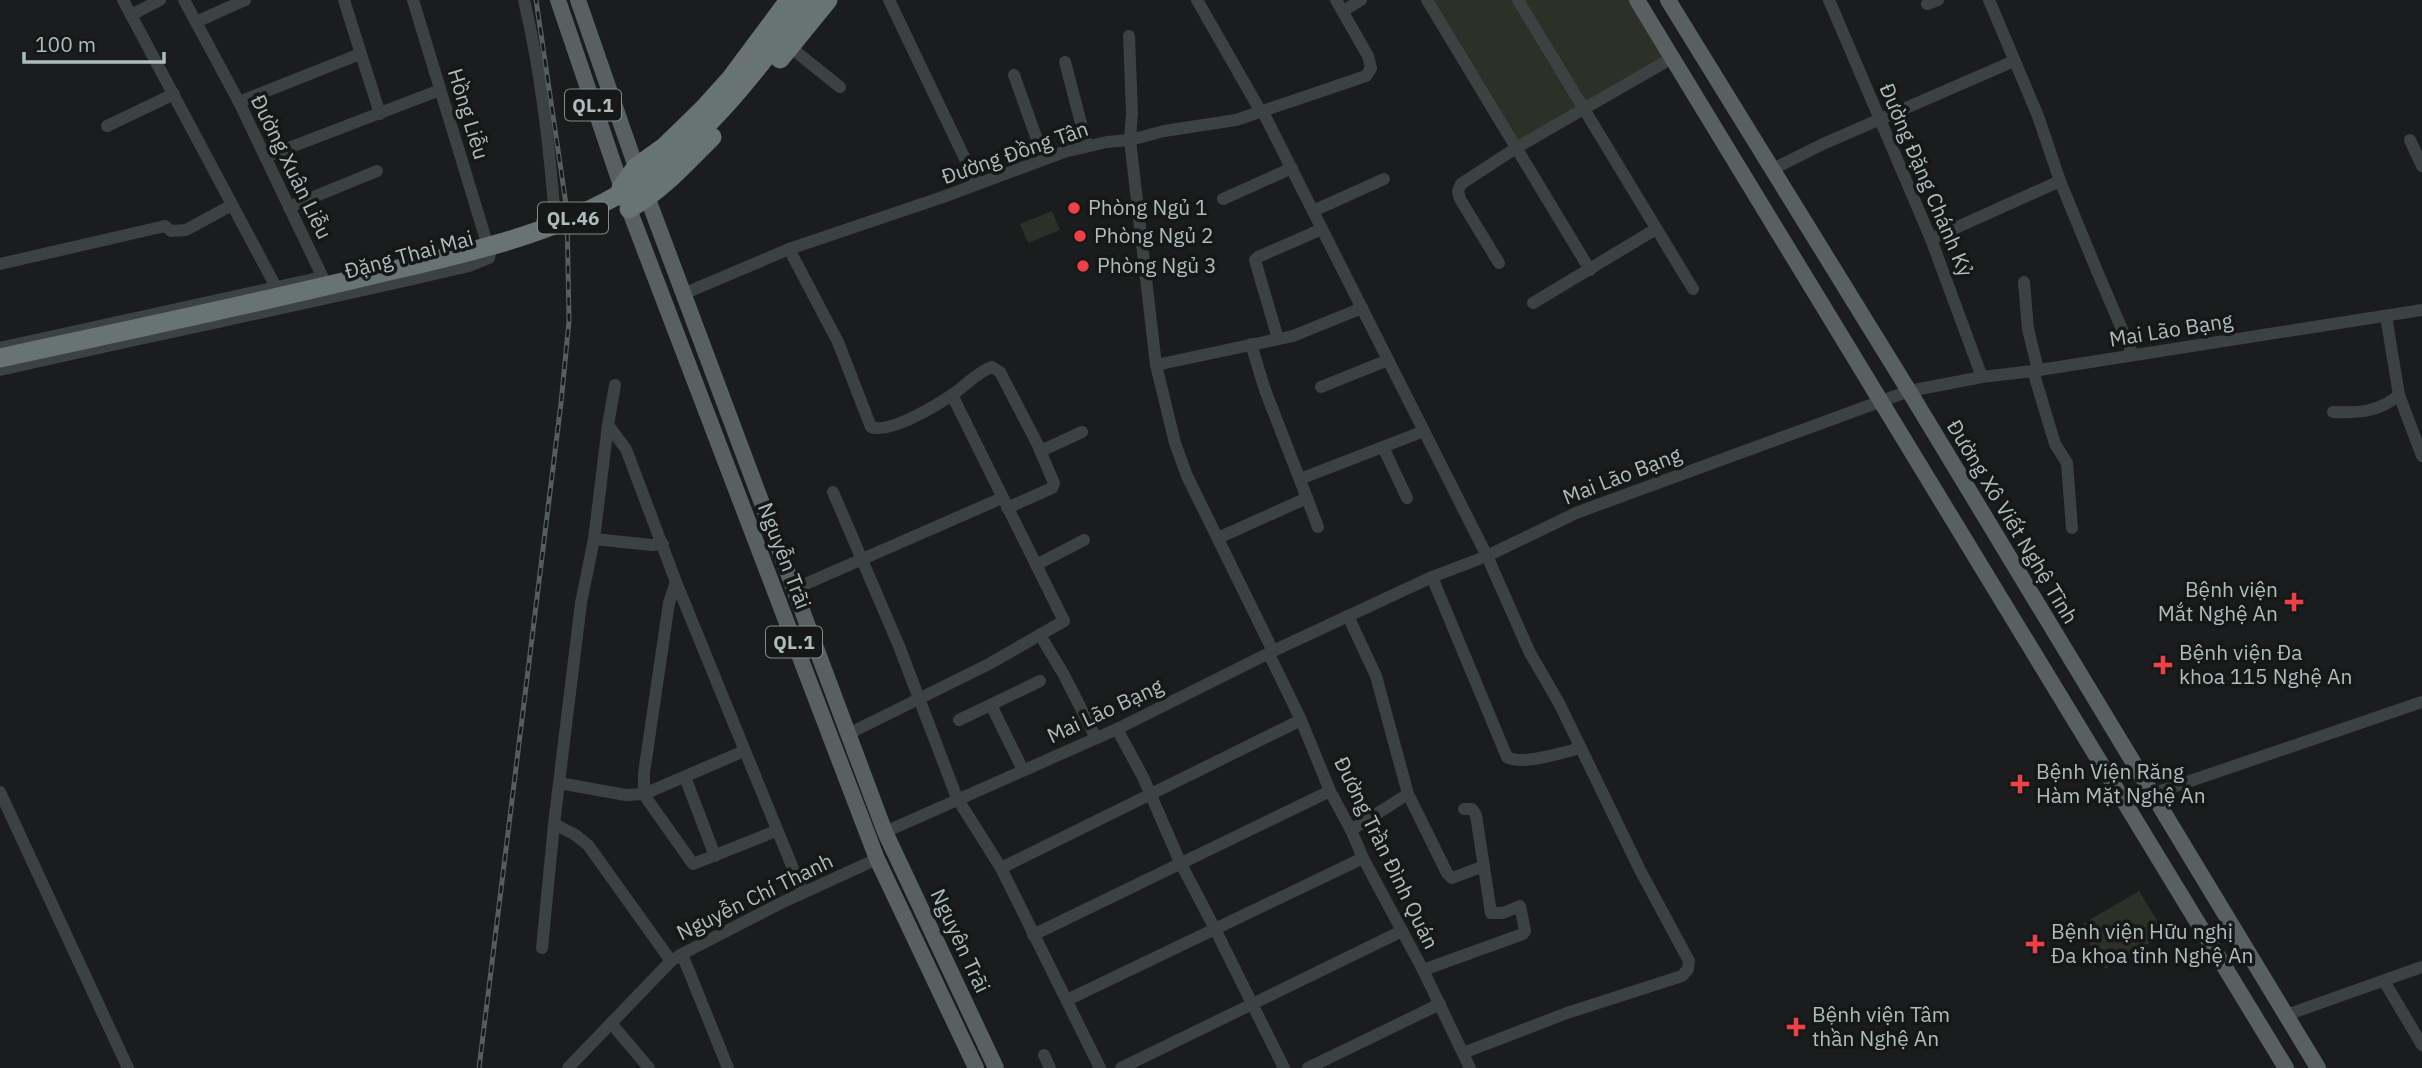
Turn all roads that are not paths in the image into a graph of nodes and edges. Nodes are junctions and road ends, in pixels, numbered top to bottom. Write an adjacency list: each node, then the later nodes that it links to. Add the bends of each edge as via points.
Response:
1 (123, 0): 23 (street)
2 (160, 0): 23 (street)
3 (184, 0): 24 (street, Đường Xuân Liễu)
4 (245, 0): 24 (street)
5 (344, 0): 27 (street)
6 (413, 0): 33 (street, Hồng Liễu)
7 (524, 0): 64 (street, via 547,124 555,218)
8 (558, 0): 55 (main road, QL.1)
9 (578, 0): 48 (main road, QL.1)
10 (789, 0): 48 (highway, via 703,109)
11 (810, 0): 26 (highway, QL.46)
12 (828, 0): 26 (highway)
13 (889, 0): 54 (street)
14 (1197, 0): 37 (street)
15 (1360, 0): 22 (street)
16 (1427, 0): 44 (street)
17 (1518, 0): 36 (street)
18 (1637, 0): 28 (main road)
19 (1668, 0): 50 (main road, Đường Xô Viết Nghệ Tĩnh)
20 (1829, 0): 39 (street, Đường Đặng Chánh Kỷ)
21 (1989, 0): 29 (street)
22 (1339, 5): 37 (street, Đường Đồng Tân, via 1371,63 1370,71)
23 (131, 15): 34 (street)
24 (196, 23): 35 (street, Đường Xuân Liễu)
25 (1129, 36): 41 (street, Đường Trần Đình Quán)
26 (784, 44): 32 (street); 56 (highway, via 754,92); 73 (highway, QL.46, via 682,148 620,195 512,240)
27 (360, 54): 35 (street); 38 (street)
28 (1672, 58): 36 (street); 96 (main road)
29 (2014, 61): 39 (street); 53 (street)
30 (1065, 62): 43 (street)
31 (1014, 75): 46 (street)
32 (840, 87)
33 (440, 90): 38 (street); 64 (street, Hồng Liễu)
34 (174, 94): 40 (street); 58 (street)
35 (239, 102): 45 (street, Đường Xuân Liễu)
36 (1585, 108): 44 (street); 63 (street)
37 (1261, 113): 41 (street, Đường Đồng Tân); 49 (street)
38 (380, 114): 45 (street)
39 (1880, 119): 50 (street); 65 (street, Đường Đặng Chánh Kỷ)
40 (107, 126)
41 (1130, 140): 43 (street, Đường Đồng Tân); 87 (street, Đường Trần Đình Quán)
42 (2410, 140): 47 (street)
43 (1087, 146): 46 (street, Đường Đồng Tân)
44 (1516, 148): 68 (street, via 1464,181 1458,191); 70 (street)
45 (265, 157): 59 (street, Đường Xuân Liễu)
46 (1044, 159): 54 (street, Đường Đồng Tân)
47 (2422, 166)
48 (636, 167): 55 (highway); 56 (main road, QL.1)
49 (1292, 168): 57 (street); 61 (street)
50 (1771, 170): 93 (main road, Đường Xô Viết Nghệ Tĩnh)
51 (377, 171): 59 (street)
52 (1384, 180): 61 (street)
53 (2060, 181): 65 (street); 84 (street)
54 (978, 184): 66 (street, Đường Đồng Tân)
55 (621, 188): 60 (main road, QL.1)
56 (648, 198): 60 (highway); 76 (main road, Nguyễn Trãi / QL.1)
57 (1223, 199)
58 (232, 205): 69 (street, via 186,230 171,231 165,226); 74 (street)
59 (289, 207): 73 (street, Đường Xuân Liễu)
60 (629, 209): 153 (main road, Nguyễn Trãi / QL.1)
61 (1313, 211): 62 (street)
62 (1322, 229): 78 (street); 81 (street, via 1255,260)
63 (1656, 229): 70 (street); 75 (street)
64 (485, 239): 67 (street, Đặng Thai Mai); 71 (street, Đặng Thai Mai, via 490,253 486,260)
65 (1931, 239): 90 (street, Đường Đặng Chánh Kỷ)
66 (789, 250): 76 (street, Đường Đồng Tân); 94 (street, via 838,342 871,427 878,430 898,423)
67 (423, 254): 71 (street); 73 (street, Đặng Thai Mai)
68 (1499, 263)
69 (0, 264)
70 (1590, 270): 77 (street)
71 (429, 276): 88 (street, Đặng Thai Mai)
72 (2024, 282): 89 (street)
73 (316, 284): 74 (street, Đặng Thai Mai); 85 (highway, Đặng Thai Mai / QL.46)
74 (276, 287): 83 (street, Đặng Thai Mai)
75 (1693, 289)
76 (683, 294): 120 (main road, Nguyễn Trãi / QL.1)
77 (1533, 303)
78 (1362, 309): 81 (street); 86 (street)
79 (2422, 310): 80 (street, Mai Lão Bạng)
80 (2386, 316): 84 (street, Mai Lão Bạng); 95 (street)
81 (1278, 340): 82 (street)
82 (1251, 344): 87 (street); 104 (street)
83 (0, 348)
84 (2133, 355): 89 (street, Mai Lão Bạng)
85 (0, 358)
86 (1388, 360): 92 (street); 99 (street)
87 (1156, 365): 111 (street, Đường Trần Đình Quán, via 1179,454)
88 (0, 370)
89 (2035, 371): 90 (street, Mai Lão Bạng); 110 (street, via 2055,444 2067,463)
90 (1982, 377): 93 (street, Mai Lão Bạng)
91 (615, 385): 98 (street)
92 (1321, 387)
93 (1909, 391): 96 (street, Mai Lão Bạng); 142 (main road, Đường Xô Viết Nghệ Tĩnh)
94 (952, 395): 102 (street, via 988,369 997,369); 108 (street)
95 (2399, 395): 97 (street, via 2371,411); 103 (street)
96 (1883, 402): 115 (street, Mai Lão Bạng, via 1576,513); 145 (main road)
97 (2333, 412)
98 (608, 425): 112 (street); 114 (street, via 626,449)
99 (1423, 431): 101 (street); 115 (street)
100 (1082, 432): 102 (street)
101 (1383, 447): 104 (street); 107 (street)
102 (1039, 448): 108 (street, via 1052,488)
103 (2422, 456)
104 (1300, 480): 106 (street)
105 (833, 492): 116 (street)
106 (1307, 498): 109 (street); 111 (street)
107 (1407, 498)
108 (1005, 503): 116 (street); 117 (street)
109 (1318, 527)
110 (2072, 528)
111 (1217, 538): 123 (street, Đường Trần Đình Quán)
112 (594, 539): 114 (street); 137 (street, via 581,603)
113 (1084, 540): 117 (street)
114 (663, 544): 119 (street)
115 (1487, 556): 118 (street, Mai Lão Bạng); 133 (street, via 1530,653)
116 (860, 559): 120 (street); 125 (street)
117 (1036, 565): 122 (street, via 1064,618)
118 (1432, 577): 121 (street, Mai Lão Bạng); 133 (street, via 1507,757 1543,757)
119 (676, 582): 134 (street); 140 (street, via 668,603 644,772)
120 (793, 589): 131 (main road, Nguyễn Trãi / QL.1)
121 (1348, 617): 123 (street, Mai Lão Bạng); 141 (street, via 1376,676)
122 (1040, 635): 125 (street); 132 (street)
123 (1271, 653): 129 (street, Đường Trần Đình Quán); 130 (street, Mai Lão Bạng)
124 (1040, 681): 127 (street)
125 (918, 700): 131 (street); 144 (street)
126 (2422, 702): 142 (street)
127 (991, 705): 128 (street); 135 (street)
128 (959, 720)
129 (1301, 720): 138 (street, Đường Trần Đình Quán); 143 (street)
130 (1117, 729): 132 (street, Mai Lão Bạng); 143 (street)
131 (848, 734): 150 (main road, Nguyễn Trãi / QL.1)
132 (1096, 738): 135 (street, Mai Lão Bạng)
133 (1581, 748): 174 (street, via 1688,957 1688,970)
134 (744, 751): 136 (street); 149 (street)
135 (1023, 770): 144 (street, Mai Lão Bạng)
136 (685, 777): 140 (street); 151 (street)
137 (559, 783): 140 (street); 147 (street)
138 (1330, 791): 148 (street, Đường Trần Đình Quán); 154 (street)
139 (0, 792): 176 (street)
140 (645, 794): 151 (street, via 690,862)
141 (1408, 794): 148 (street); 155 (street, via 1452,878)
142 (2152, 794): 145 (main road); 162 (main road, Đường Xô Viết Nghệ Tĩnh)
143 (1150, 795): 154 (street); 156 (street)
144 (957, 798): 150 (street, Mai Lão Bạng); 156 (street)
145 (2128, 807): 164 (main road)
146 (1464, 809): 155 (street, via 1472,809 1476,815)
147 (554, 824): 161 (street); 163 (street, via 588,845)
148 (1351, 830): 152 (street, Đường Trần Đình Quán)
149 (776, 831): 151 (street); 157 (street)
150 (885, 832): 153 (main road); 181 (main road, Nguyên Trãi / QL.1)
151 (715, 856)
152 (1363, 858): 158 (street); 159 (street, Đường Trần Đình Quán)
153 (877, 859): 157 (street, Nguyễn Chí Thanh); 180 (main road, Nguyễn Trãi / QL.1)
154 (1180, 862): 158 (street); 160 (street)
155 (1484, 866): 166 (street, via 1491,913 1520,906 1525,931)
156 (1001, 868): 160 (street)
157 (803, 892): 163 (street, Nguyễn Chí Thanh)
158 (1216, 929): 168 (street); 169 (street)
159 (1402, 931): 166 (street, Đường Trần Đình Quán); 169 (street)
160 (1033, 935): 168 (street)
161 (541, 948)
162 (2245, 949): 164 (main road); 171 (main road, Đường Xô Viết Nghệ Tĩnh)
163 (677, 957): 172 (street, Nguyễn Chí Thanh); 179 (street)
164 (2223, 962): 188 (main road)
165 (2422, 967): 167 (street)
166 (1423, 970): 170 (street, Đường Trần Đình Quán)
167 (2384, 981): 171 (street); 173 (street)
168 (1067, 1000): 183 (street)
169 (1253, 1004): 184 (street); 185 (street)
170 (1440, 1004): 174 (street, Đường Trần Đình Quán); 186 (street)
171 (2286, 1016): 189 (main road, Đường Xô Viết Nghệ Tĩnh)
172 (611, 1023): 177 (street, Nguyễn Chí Thanh); 178 (street)
173 (2422, 1045)
174 (1463, 1053): 187 (street, Đường Trần Đình Quán)
175 (1044, 1055): 182 (street)
176 (128, 1068)
177 (568, 1068)
178 (649, 1068)
179 (728, 1068)
180 (976, 1068)
181 (996, 1068)
182 (1050, 1068)
183 (1100, 1068)
184 (1121, 1068)
185 (1283, 1068)
186 (1308, 1068)
187 (1470, 1068)
188 (2286, 1068)
189 (2318, 1068)

